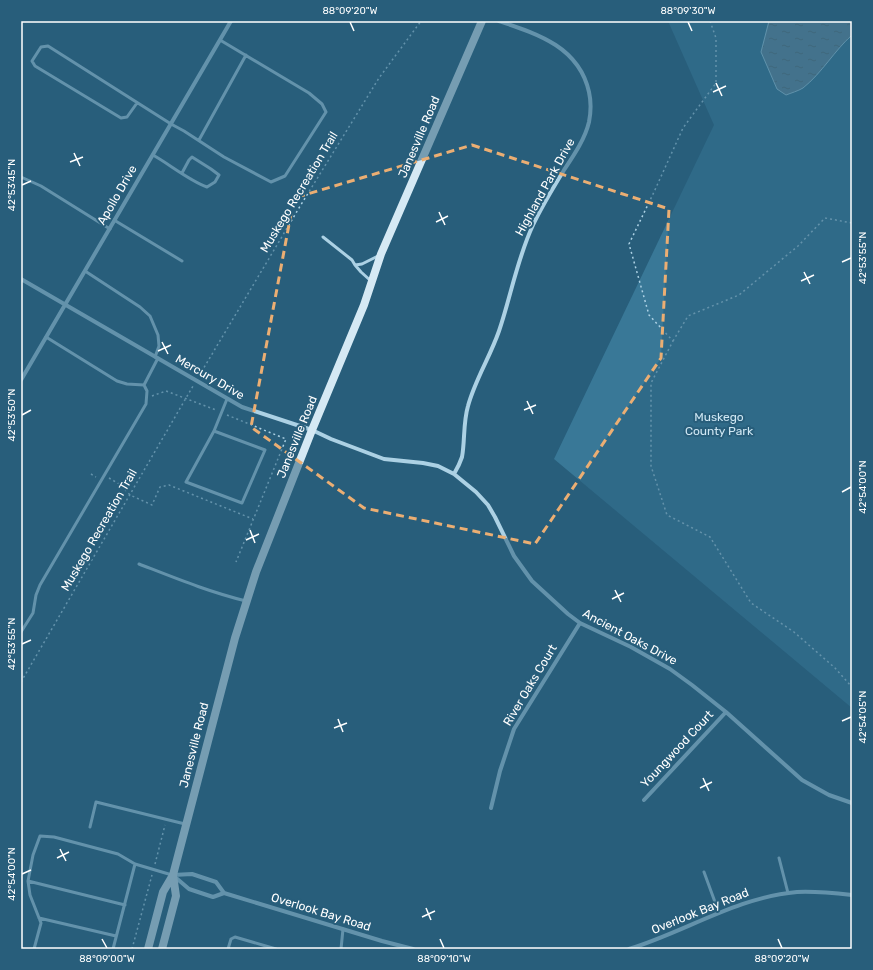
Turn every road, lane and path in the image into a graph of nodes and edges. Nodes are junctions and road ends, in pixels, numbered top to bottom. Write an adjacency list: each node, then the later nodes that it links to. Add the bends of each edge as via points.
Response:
1 (231, 21): 6 (street, Apollo Drive)
2 (422, 21): 28 (path, Muskego Recreation Trail, via 375,85)
3 (482, 21): 18 (main road, Janesville Road)
4 (499, 21): 39 (street, Highland Park Drive, via 534,34 566,52 583,75 591,108 584,138 525,242 499,330 467,408 461,459)
5 (710, 21): 26 (path, via 716,38 716,83 683,128 629,244 649,314)
6 (220, 40): 7 (lane); 9 (street, Apollo Drive)
7 (246, 55): 10 (lane); 10 (lane, via 309,92 322,104 326,112 285,176 271,182)
8 (137, 102): 8 (lane, via 48,46 41,47 32,61 35,66 121,118 127,117); 9 (lane)
9 (171, 124): 10 (lane); 11 (street, Apollo Drive)
10 (199, 140)
11 (153, 154): 12 (lane); 14 (street, Apollo Drive)
12 (182, 173): 12 (lane, via 207,187 215,182 219,175 192,157)
13 (21, 176): 16 (lane)
14 (114, 220): 16 (street, Apollo Drive); 19 (lane)
15 (852, 223): 26 (path, via 825,218 798,246 739,295 688,316)
16 (110, 229): 21 (street, Apollo Drive)
17 (323, 236): 20 (lane)
18 (381, 254): 20 (lane); 23 (main road, Janesville Road)
19 (182, 261)
20 (355, 265): 23 (lane)
21 (85, 271): 24 (street, Apollo Drive); 27 (lane, via 150,316 158,335)
22 (21, 279): 24 (street, Mercury Drive)
23 (372, 282): 36 (main road, Janesville Road)
24 (65, 305): 25 (street, Apollo Drive); 27 (street, Mercury Drive)
25 (46, 337): 29 (street, Apollo Drive); 30 (lane, via 118,381)
26 (673, 341): 49 (path, via 651,382 651,466 667,515 710,537 751,603 794,632 835,668)
27 (156, 358): 30 (lane); 34 (street, Mercury Drive)
28 (199, 377)
29 (21, 380)
30 (144, 385): 32 (lane, via 147,391)
31 (192, 388): 33 (path, Muskego Recreation Trail)
32 (146, 398): 33 (path, via 166,391); 40 (lane, via 146,404)
33 (185, 399): 35 (path); 41 (path, Muskego Recreation Trail)
34 (227, 399): 35 (lane); 36 (street, Mercury Drive, via 242,407)
35 (222, 412): 37 (lane); 42 (path, via 286,439)
36 (312, 430): 39 (street, Ancient Oaks Drive, via 384,459 438,466); 45 (main road, Janesville Road, via 267,541)
37 (214, 431): 37 (lane, via 186,482 242,503 265,450)
38 (91, 474): 40 (path)
39 (454, 474): 46 (street, Ancient Oaks Drive, via 488,505 514,556 532,580)
40 (103, 478): 41 (path, via 109,477); 47 (lane, via 40,585 33,613)
41 (130, 495): 42 (path, via 152,505 160,487 169,485); 48 (path, Muskego Recreation Trail)
42 (253, 520): 43 (path)
43 (236, 562)
44 (139, 564): 45 (lane, via 220,595)
45 (246, 601): 55 (main road, Janesville Road)
46 (580, 623): 50 (street, Ancient Oaks Drive, via 632,647 670,669); 53 (street, River Oaks Court, via 514,729)
47 (21, 632)
48 (21, 682)
49 (852, 687)
50 (726, 712): 51 (street, Youngwood Court); 52 (street, Ancient Oaks Drive, via 802,780 822,792)
51 (644, 800)
52 (852, 803)
53 (491, 808)
54 (167, 820): 55 (lane); 56 (lane, via 96,802); 59 (path)
55 (186, 825): 61 (main road, Janesville Road)
56 (90, 827)
57 (779, 858): 64 (lane)
58 (135, 864): 59 (lane); 62 (lane, via 118,854 54,837 40,836); 66 (lane)
59 (153, 869): 61 (lane); 73 (path)
60 (704, 872): 67 (lane)
61 (173, 875): 63 (street, Overlook Bay Road, via 192,874 216,882); 63 (street, Overlook Bay Road, via 189,889 213,897); 74 (main road, Janesville Road, via 163,892); 75 (main road, Janesville Road, via 176,896)
62 (28, 881): 66 (lane); 68 (lane, via 30,895)
63 (224, 893): 69 (street, Overlook Bay Road)
64 (788, 893): 65 (street, Overlook Bay Road); 67 (street, Overlook Bay Road, via 755,900)
65 (852, 894)
66 (125, 905): 70 (lane)
67 (719, 913): 80 (street, Overlook Bay Road, via 662,938)
68 (39, 918): 70 (lane); 71 (lane, via 41,923)
69 (343, 929): 78 (lane); 79 (street, Overlook Bay Road)
70 (116, 936): 72 (lane)
71 (34, 949)
72 (113, 949)
73 (132, 949)
74 (148, 949)
75 (162, 949)
76 (228, 949): 77 (lane, via 231,939 235,937)
77 (276, 949)
78 (341, 949)
79 (413, 949)
80 (628, 949)

